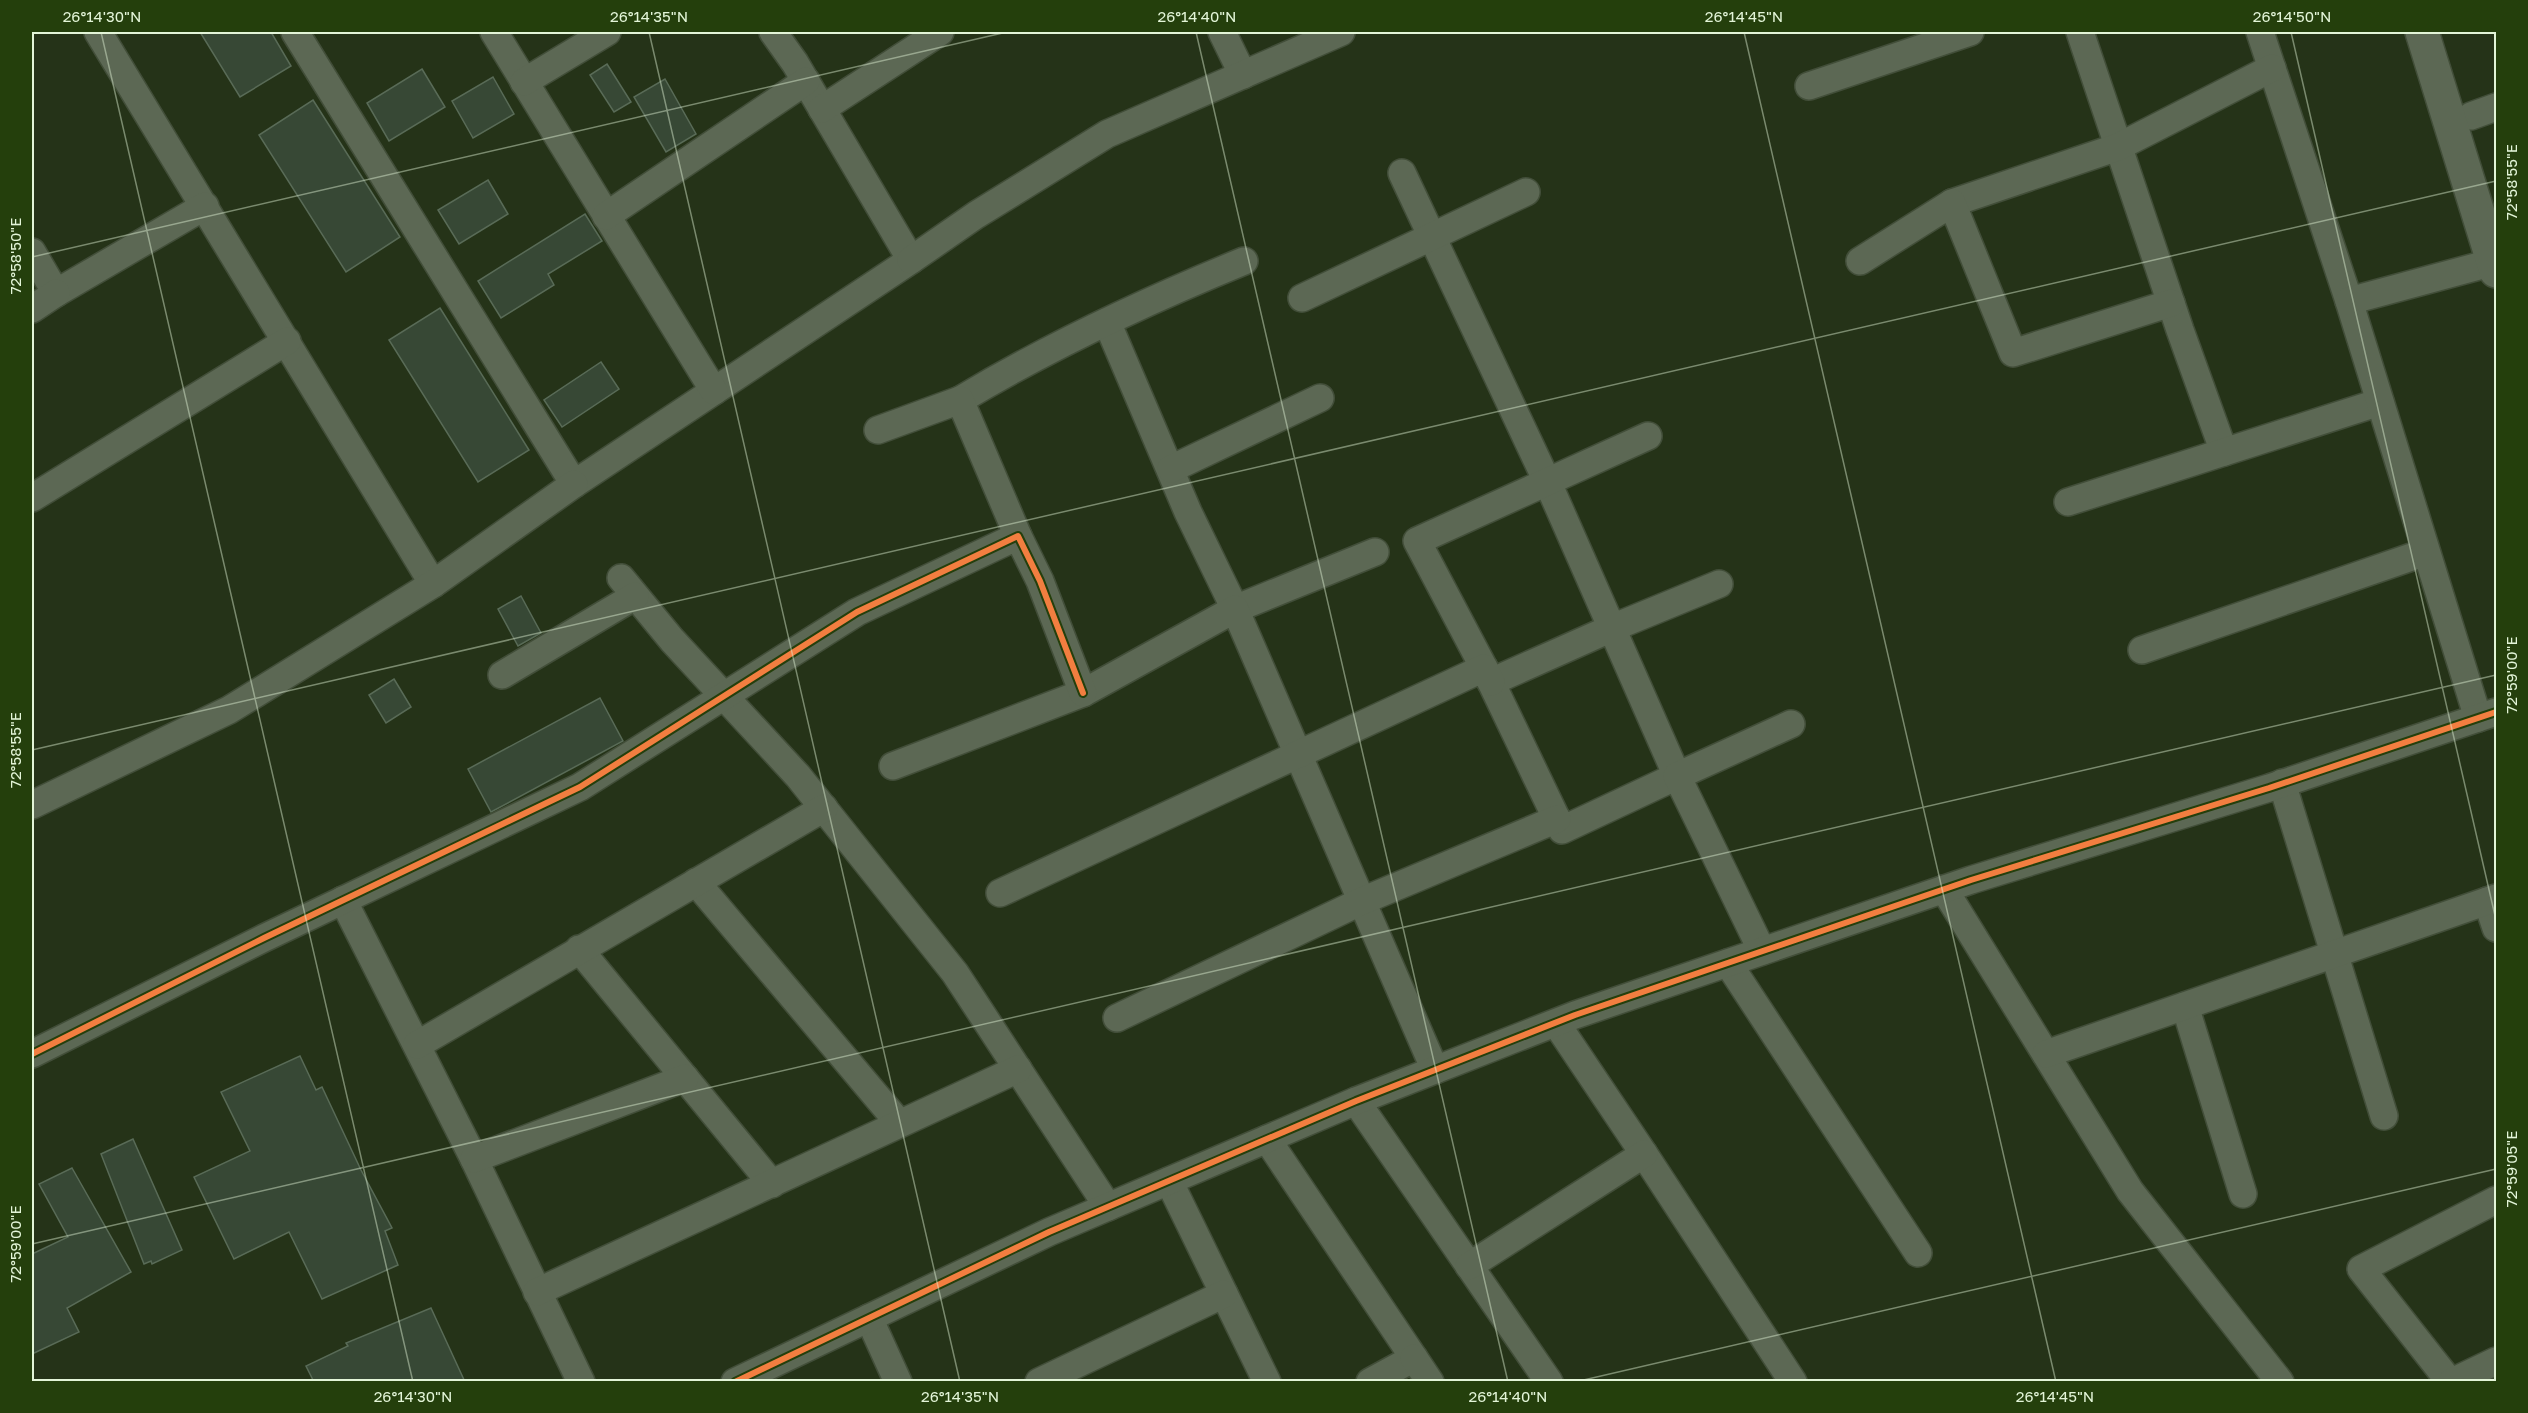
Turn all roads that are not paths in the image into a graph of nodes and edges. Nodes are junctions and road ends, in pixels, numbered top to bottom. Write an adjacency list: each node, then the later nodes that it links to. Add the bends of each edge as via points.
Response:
1 (98, 32): 26 (street)
2 (295, 32): 50 (street)
3 (494, 32): 17 (street)
4 (607, 32): 17 (street)
5 (773, 32): 16 (street)
6 (940, 32): 19 (street)
7 (1222, 32): 15 (street)
8 (1341, 32): 15 (street)
9 (1970, 32): 18 (street)
10 (2080, 32): 21 (street)
11 (2260, 32): 14 (street)
12 (2422, 32): 33 (main road)
13 (2445, 32): 20 (main road)
14 (2272, 68): 21 (street); 36 (street)
15 (1243, 75): 30 (street, via 1107,134)
16 (806, 81): 19 (street); 27 (street)
17 (524, 82): 27 (street)
18 (1809, 86)
19 (822, 108): 30 (street)
20 (2483, 112): 24 (main road)
21 (2118, 147): 25 (street); 37 (street)
22 (1402, 173): 28 (street)
23 (1526, 192): 28 (street)
24 (2496, 198)
25 (1952, 203): 32 (street); 37 (street, via 2013,352)
26 (205, 206): 34 (street); 40 (street)
27 (606, 216): 41 (street)
28 (1431, 236): 35 (street); 49 (street)
29 (32, 252): 34 (street)
30 (911, 260): 41 (street)
31 (1244, 261): 39 (street)
32 (1860, 261)
33 (2495, 267): 36 (street)
34 (56, 293): 38 (street)
35 (1302, 298)
36 (2349, 301): 44 (street)
37 (2171, 303): 47 (street)
38 (32, 309)
39 (1107, 322): 43 (street, via 1025,361); 48 (street)
40 (287, 341): 51 (street); 56 (street)
41 (714, 391): 50 (street)
42 (1320, 398): 48 (street)
43 (960, 400): 45 (street); 53 (street)
44 (2380, 402): 47 (street); 55 (street)
45 (878, 430)
46 (1648, 436): 49 (street)
47 (2224, 452): 52 (street)
48 (1171, 469): 58 (street)
49 (1548, 483): 59 (street); 62 (street, via 1417,541)
50 (574, 484): 56 (street)
51 (32, 498)
52 (2068, 502)
53 (1018, 536): 63 (street, via 1040,581); 64 (street, via 857,612)
54 (1375, 552): 58 (street)
55 (2426, 552): 60 (street); 65 (street)
56 (433, 584): 71 (street, via 229,710)
57 (1719, 584): 59 (street)
58 (1235, 609): 63 (street); 67 (street)
59 (1612, 628): 62 (street); 69 (street)
60 (2142, 650)
61 (502, 675): 64 (street, via 628,587)
62 (1487, 675): 67 (street); 73 (street)
63 (1083, 693): 68 (street)
64 (723, 695): 72 (street); 77 (street, via 580,787)
65 (2487, 715): 70 (street)
66 (1791, 724): 69 (street)
67 (1297, 754): 76 (street); 79 (street)
68 (893, 766)
69 (1677, 776): 73 (street, via 1562,830); 82 (street)
70 (2282, 783): 75 (street); 83 (street)
71 (32, 805)
72 (824, 808): 74 (street); 91 (street, via 955,973)
73 (1557, 819): 79 (street)
74 (696, 882): 81 (street); 96 (street)
75 (1944, 889): 82 (street); 90 (street)
76 (1000, 893)
77 (343, 900): 88 (street); 89 (street)
78 (2492, 900): 80 (street); 83 (street)
79 (1362, 901): 86 (street); 92 (street)
80 (2496, 928)
81 (579, 949): 88 (street); 93 (street)
82 (1762, 951): 84 (street)
83 (2336, 954): 85 (street); 95 (street)
84 (1728, 963): 87 (street); 105 (street)
85 (2185, 1006): 90 (street); 102 (street)
86 (1117, 1018)
87 (1556, 1023): 92 (street); 98 (street)
88 (417, 1045): 99 (street)
89 (32, 1054)
90 (2046, 1054): 122 (street, via 2130,1191)
91 (1018, 1069): 96 (street); 104 (street)
92 (1435, 1070): 94 (street)
93 (685, 1078): 99 (street); 101 (street)
94 (1356, 1101): 97 (street); 106 (street)
95 (2384, 1116)
96 (899, 1123): 101 (street)
97 (1267, 1139): 100 (street); 110 (street)
98 (1644, 1154): 106 (street); 121 (street)
99 (474, 1159): 107 (street)
100 (1169, 1181): 104 (street); 108 (street)
101 (772, 1184): 107 (street)
102 (2243, 1194)
103 (2496, 1200): 123 (street, via 2361,1269)
104 (1108, 1207): 109 (street)
105 (1918, 1253)
106 (1469, 1266): 120 (street)
107 (537, 1292): 113 (street)
108 (1224, 1294): 112 (street); 117 (street)
109 (869, 1318): 114 (street); 115 (street)
110 (1414, 1358): 118 (street); 119 (street)
111 (2496, 1361): 123 (street)
112 (1069, 1375): 116 (street)
113 (582, 1382)
114 (735, 1382)
115 (898, 1382)
116 (1038, 1382)
117 (1267, 1382)
118 (1370, 1382)
119 (1430, 1382)
120 (1549, 1382)
121 (1793, 1382)
122 (2280, 1382)
123 (2451, 1382)

